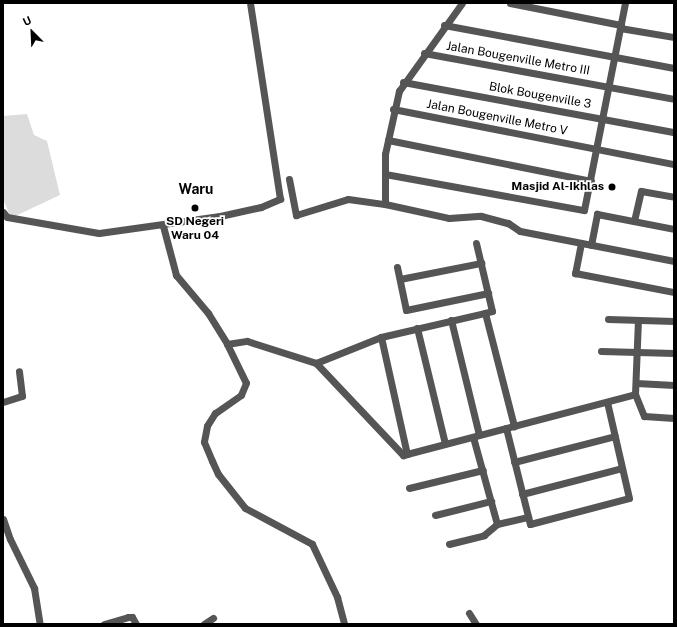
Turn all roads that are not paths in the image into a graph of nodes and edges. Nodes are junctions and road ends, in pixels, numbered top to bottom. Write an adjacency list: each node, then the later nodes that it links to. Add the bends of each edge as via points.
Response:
1 (250, 3): 27 (street, via 280,199 261,207)
2 (462, 3): 5 (street)
3 (510, 3): 6 (street)
4 (625, 3): 6 (street)
5 (444, 25): 8 (street); 9 (street)
6 (621, 26): 7 (street); 9 (street)
7 (674, 37)
8 (424, 53): 11 (street); 12 (street, Jalan Bougenville Metro III)
9 (615, 57): 10 (street); 12 (street)
10 (674, 68)
11 (403, 82): 14 (street); 15 (street, Blok Bougenville 3)
12 (609, 87): 13 (street, Jalan Bougenville Metro III); 15 (street)
13 (674, 99)
14 (393, 109): 17 (street); 18 (street, Jalan Bougenville Metro V)
15 (603, 119): 16 (street, Blok Bougenville 3); 18 (street)
16 (674, 132)
17 (388, 140): 20 (street); 22 (street)
18 (597, 149): 19 (street, Jalan Bougenville Metro V); 22 (street)
19 (674, 164)
20 (385, 174): 22 (street, via 584,210); 24 (street)
21 (289, 179): 24 (street, via 296,215 348,199)
22 (591, 182)
23 (674, 197): 26 (street, via 642,191)
24 (385, 204): 30 (street, via 449,218 481,216 508,223 520,231)
25 (4, 217): 27 (street, via 99,233 156,223)
26 (634, 221): 28 (street); 31 (street, via 597,214)
27 (163, 226): 45 (street, via 176,275 208,313)
28 (674, 229)
29 (476, 243): 33 (street)
30 (581, 243): 31 (street); 36 (street, via 575,273)
31 (591, 245): 32 (street)
32 (674, 260)
33 (480, 263): 35 (street); 37 (street)
34 (397, 267): 35 (street)
35 (400, 279): 37 (street, via 406,310)
36 (674, 292)
37 (488, 293): 38 (street, via 492,311)
38 (485, 313): 40 (street); 57 (street)
39 (608, 319): 41 (street)
40 (451, 320): 43 (street); 59 (street)
41 (638, 320): 42 (street); 47 (street)
42 (674, 321)
43 (417, 328): 44 (street); 61 (street)
44 (381, 337): 49 (street); 62 (street)
45 (227, 344): 49 (street, via 247,341); 81 (street, via 246,388 241,395 211,418 204,434 206,450 218,474 245,508 312,544 337,597)
46 (601, 351): 47 (street)
47 (637, 352): 48 (street); 51 (street)
48 (674, 353)
49 (316, 363): 62 (street, via 403,455)
50 (19, 371): 54 (street, via 22,396)
51 (636, 383): 52 (street); 53 (street)
52 (674, 385)
53 (635, 394): 55 (street); 56 (street, via 644,416)
54 (3, 402)
55 (607, 402): 57 (street); 60 (street)
56 (674, 418)
57 (514, 426): 58 (street)
58 (506, 428): 59 (street); 63 (street)
59 (476, 436): 61 (street); 65 (street)
60 (615, 436): 63 (street); 64 (street)
61 (445, 444): 62 (street)
62 (407, 454)
63 (514, 462): 67 (street)
64 (622, 468): 67 (street); 70 (street, via 629,498 530,524)
65 (483, 470): 66 (street); 68 (street)
66 (409, 488)
67 (522, 494): 70 (street)
68 (491, 501): 69 (street); 72 (street)
69 (435, 515)
70 (528, 517): 72 (street)
71 (3, 519): 73 (street)
72 (497, 524): 74 (street, via 484,536)
73 (6, 540): 77 (street, via 34,588)
74 (449, 544)
75 (469, 613): 82 (street)
76 (212, 618): 80 (street)
77 (40, 624)
78 (104, 624): 79 (street, via 128,617 132,617)
79 (136, 624)
80 (204, 624)
81 (344, 624)
82 (476, 624)

